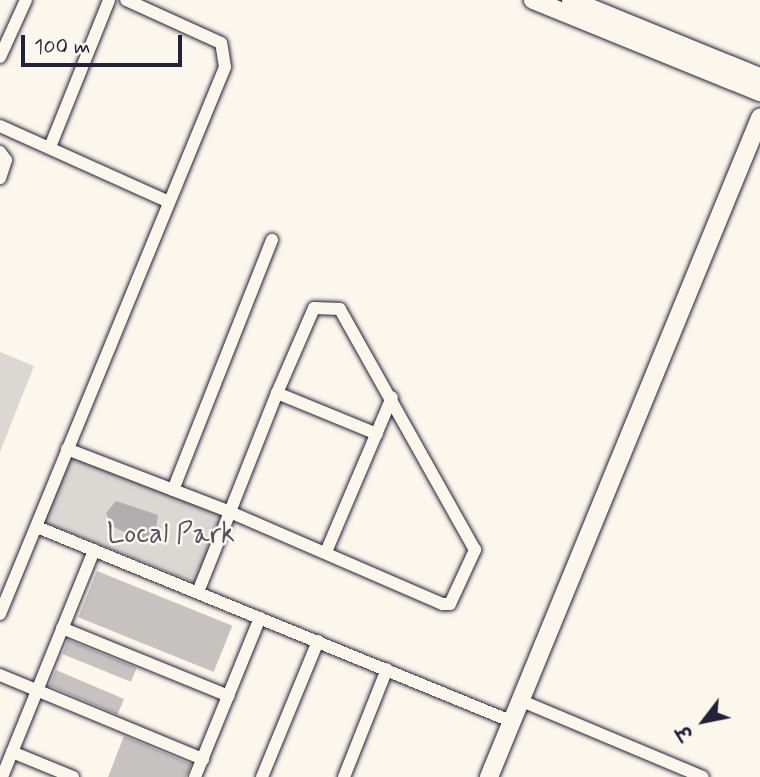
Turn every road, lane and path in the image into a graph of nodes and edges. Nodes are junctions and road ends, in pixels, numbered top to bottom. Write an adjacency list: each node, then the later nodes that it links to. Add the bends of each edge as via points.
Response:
1 (26, 0): 6 (street)
2 (108, 0): 11 (street)
3 (126, 0): 14 (street, via 208,37 224,51 219,83)
4 (533, 0): 8 (main road)
5 (571, 0): 7 (main road)
6 (0, 57)
7 (760, 77)
8 (760, 92)
9 (760, 118): 34 (main road)
10 (0, 126): 11 (street)
11 (50, 147): 14 (street)
12 (0, 152): 13 (street, via 6,160)
13 (0, 178)
14 (167, 201): 19 (street)
15 (272, 240): 20 (street)
16 (277, 393): 17 (street, via 314,307 330,306 340,309); 18 (street); 21 (street)
17 (393, 397): 18 (street); 24 (street, via 475,550 456,601 443,604)
18 (377, 434): 24 (street)
19 (67, 449): 20 (street); 22 (street)
20 (173, 490): 21 (street)
21 (230, 512): 24 (street); 25 (street)
22 (37, 527): 23 (street); 26 (street)
23 (94, 550): 25 (street); 28 (street)
24 (326, 552)
25 (198, 592): 27 (street)
26 (0, 614)
27 (260, 618): 29 (street); 33 (street)
28 (62, 628): 32 (street); 33 (street)
29 (318, 641): 30 (street); 41 (street)
30 (387, 669): 35 (street); 42 (street)
31 (0, 675): 32 (street)
32 (37, 690): 36 (street); 37 (street)
33 (229, 696): 37 (street)
34 (522, 701): 35 (main road); 44 (street)
35 (513, 722): 43 (main road)
36 (12, 752): 38 (street); 39 (street)
37 (203, 759): 40 (street)
38 (2, 777)
39 (73, 777)
40 (195, 777)
41 (262, 777)
42 (344, 777)
43 (489, 777)
44 (703, 777)

